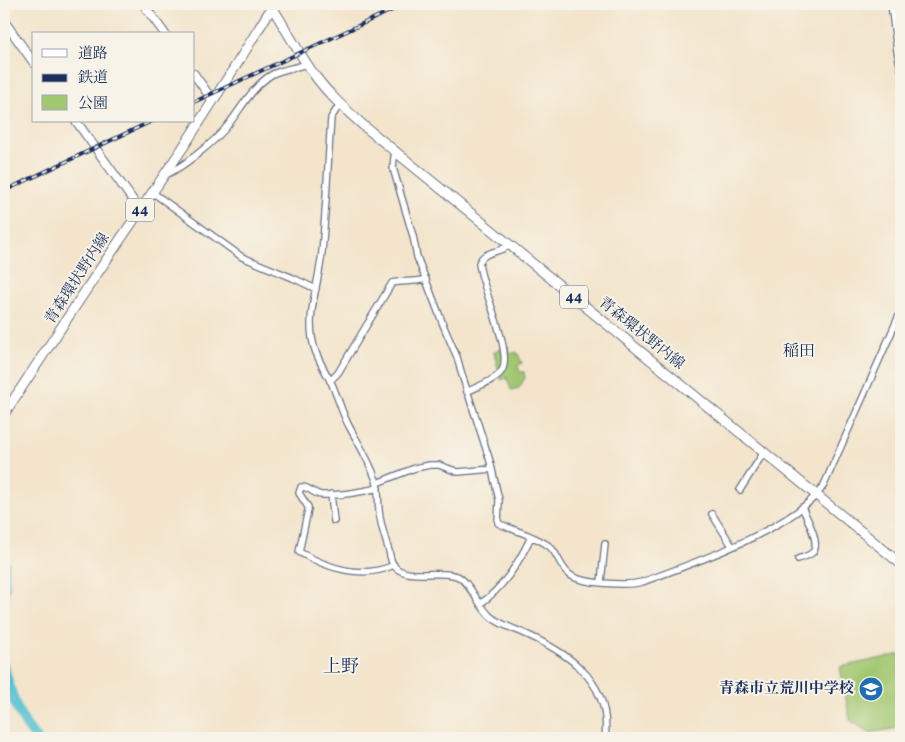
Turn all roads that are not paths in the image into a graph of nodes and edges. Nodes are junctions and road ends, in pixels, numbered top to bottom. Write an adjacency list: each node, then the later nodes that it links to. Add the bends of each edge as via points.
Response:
1 (143, 4): 5 (street)
2 (891, 4): 8 (street)
3 (272, 5): 7 (main road, 青森環状野内線 / 44); 10 (main road, 青森環状野内線 / 44)
4 (4, 21): 6 (street)
5 (164, 32)
6 (32, 60)
7 (307, 64): 11 (main road, 青森環状野内線 / 44); 14 (street, via 270,76 219,135)
8 (901, 69)
9 (195, 75): 10 (street)
10 (213, 101): 14 (main road, 青森環状野内線 / 44)
11 (340, 104): 13 (main road, 青森環状野内線 / 44); 19 (street, via 332,118 322,254)
12 (77, 122): 16 (street)
13 (397, 152): 17 (main road, 青森環状野内線 / 44); 18 (street, via 393,168)
14 (163, 176): 15 (main road, 青森環状野内線 / 44)
15 (152, 192): 16 (main road, 青森環状野内線 / 44); 19 (street, via 242,258)
16 (140, 210): 23 (main road, 青森環状野内線 / 44)
17 (510, 245): 22 (street, via 487,254 479,263 504,346 503,369); 24 (main road, 青森環状野内線 / 44)
18 (426, 279): 21 (street, via 392,283); 22 (street, via 457,356)
19 (316, 289): 21 (street, via 311,312 313,342)
20 (901, 311): 29 (street)
21 (330, 381): 26 (street)
22 (467, 392): 25 (street)
23 (4, 414)
24 (764, 452): 27 (street); 29 (main road, 青森環状野内線 / 44)
25 (492, 469): 26 (street, via 458,472 439,465 415,468); 33 (street, via 499,500 498,524)
26 (377, 485): 28 (street); 38 (street, via 381,522)
27 (740, 490)
28 (332, 494): 32 (street); 38 (street, via 318,494 304,486 299,489 308,510 299,552 344,571 372,571)
29 (817, 495): 30 (street); 37 (main road, 青森環状野内線 / 44)
30 (802, 507): 35 (street, via 772,527); 36 (street, via 815,546 812,553)
31 (712, 514): 35 (street)
32 (334, 521)
33 (531, 538): 39 (street, via 551,548 563,568 574,578); 40 (street, via 508,578)
34 (605, 544): 39 (street)
35 (732, 546): 39 (street, via 637,583)
36 (798, 559)
37 (901, 564)
38 (394, 565): 40 (street, via 413,574 459,577)
39 (601, 582)
40 (480, 604): 41 (street, via 497,622 564,654 584,672 596,686 603,705)
41 (606, 738)

